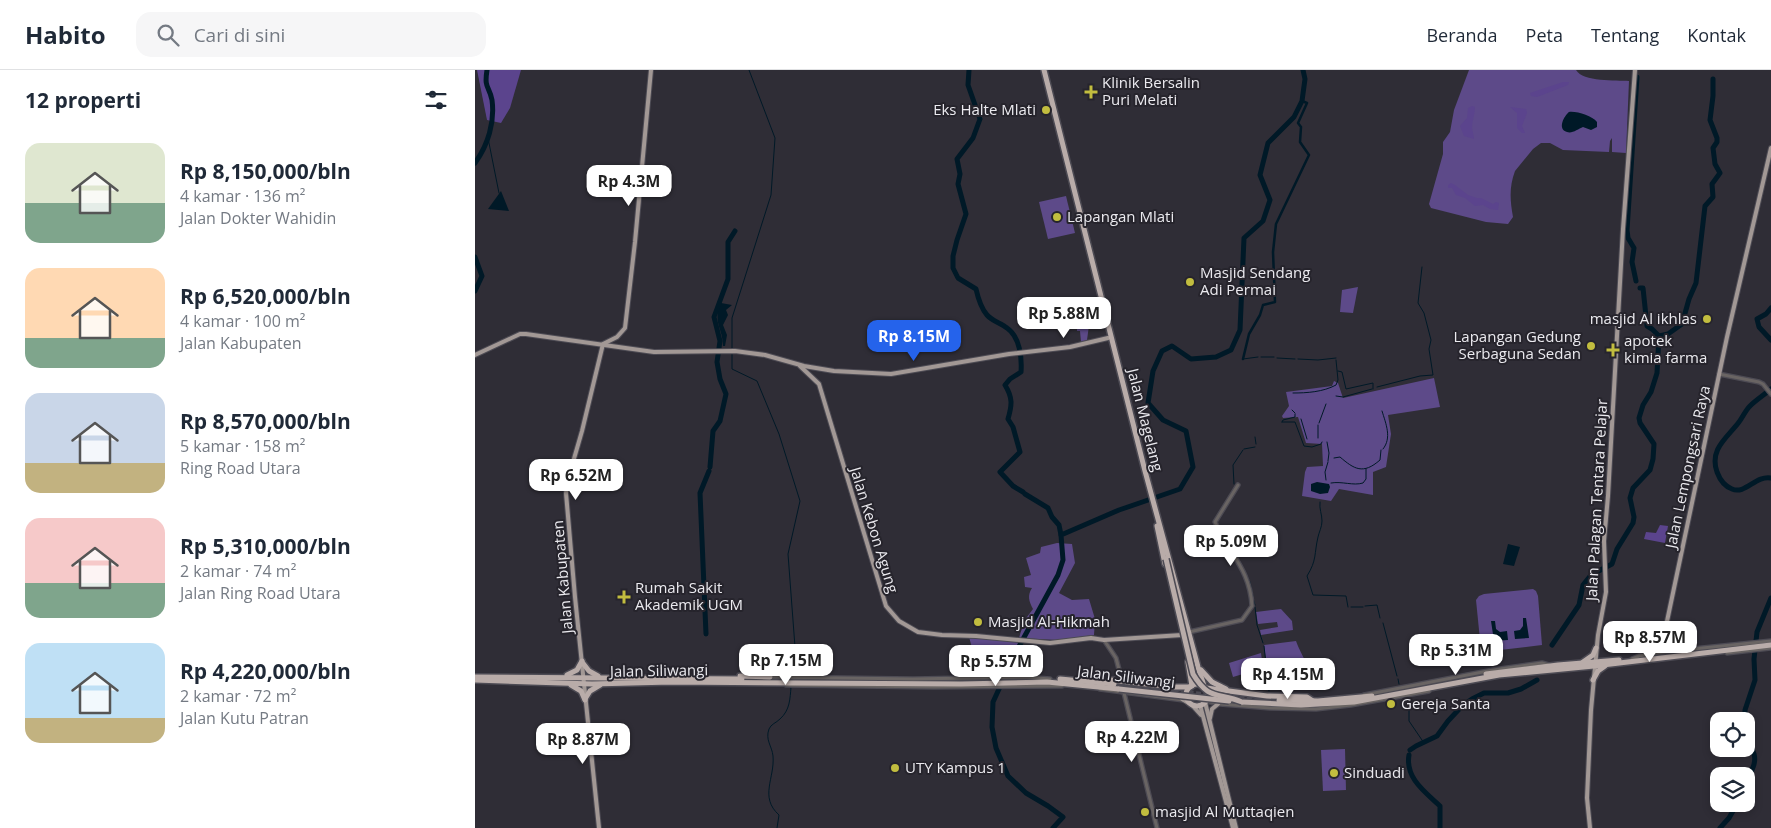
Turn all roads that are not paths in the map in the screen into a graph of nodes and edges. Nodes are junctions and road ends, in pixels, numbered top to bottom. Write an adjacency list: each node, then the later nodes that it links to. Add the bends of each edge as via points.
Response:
1 (651, 70): 7 (main road, via 627,318 622,332)
2 (1043, 70): 5 (highway, Jalan Magelang)
3 (1635, 70): 21 (main road, Jalan Palagan Tentara Pelajar, via 1604,540 1606,592)
4 (1771, 148): 10 (main road, Jalan Lempongsari Raya)
5 (1091, 266): 6 (highway, Jalan Magelang); 13 (highway, Jalan Magelang)
6 (1108, 338): 9 (main road, Jalan Kebon Agung, via 1070,347 900,373 834,371); 13 (highway, Jalan Magelang)
7 (603, 344): 8 (main road, Jalan Kebon Agung, via 523,334); 9 (main road, Jalan Kebon Agung, via 654,352 735,351); 26 (main road, Jalan Kabupaten, via 566,492)
8 (475, 355)
9 (797, 364): 18 (main road, Jalan Kebon Agung, via 817,382 820,389 886,606 899,621 923,633 1050,643 1091,638)
10 (1719, 374): 11 (street, via 1759,382); 20 (main road, Jalan Lempongsari Raya)
11 (1771, 394)
12 (1238, 485): 16 (street, via 1215,522 1247,580 1252,606 1242,620)
13 (1149, 493): 14 (highway, Jalan Magelang)
14 (1153, 506): 15 (highway, Jalan Magelang); 16 (highway, Jalan Magelang)
15 (1159, 531): 17 (highway, Jalan Magelang); 63 (highway, bridge, via 1193,674 1208,692)
16 (1189, 632): 24 (highway, Jalan Magelang)
17 (1182, 635): 18 (main road, Jalan Kebon Agung); 32 (highway, Jalan Magelang)
18 (1105, 640): 45 (street, via 1113,651)
19 (1771, 644): 22 (highway)
20 (1662, 645): 23 (street)
21 (1597, 648): 27 (highway, via 1600,657); 28 (main road, Jalan Palagan Tentara Pelajar); 29 (highway)
22 (1746, 648): 23 (street); 25 (highway)
23 (1663, 652): 25 (street)
24 (1196, 658): 30 (highway, Jalan Magelang); 56 (highway, via 1209,680)
25 (1632, 660): 27 (highway)
26 (582, 661): 34 (highway, via 573,673); 35 (main road, Jalan Kabupaten); 36 (highway, via 593,674)
27 (1608, 663): 28 (highway); 43 (highway)
28 (1595, 664): 29 (highway); 43 (main road, Jalan Palagan Tentara Pelajar)
29 (1582, 665): 31 (highway); 43 (highway, via 1591,672)
30 (1198, 667): 32 (highway); 54 (highway, Jalan Magelang)
31 (1550, 668): 42 (highway); 62 (highway, via 1494,672 1360,697)
32 (1189, 670): 33 (highway, Jalan Magelang)
33 (1190, 676): 51 (highway, Jalan Magelang); 52 (highway, via 1187,683)
34 (546, 677): 35 (highway, Jalan Siliwangi); 39 (highway, Jalan Siliwangi)
35 (584, 677): 36 (highway, Jalan Siliwangi); 48 (main road, Jalan Kabupaten)
36 (607, 677): 37 (highway, Jalan Siliwangi)
37 (614, 677): 40 (highway, Jalan Siliwangi); 44 (highway)
38 (475, 678): 39 (highway, Jalan Siliwangi)
39 (527, 680): 47 (highway, Jalan Siliwangi)
40 (640, 680): 44 (highway, Jalan Siliwangi); 49 (highway, Jalan Siliwangi)
41 (1078, 680): 45 (highway); 46 (highway, Jalan Siliwangi); 50 (highway, Jalan Siliwangi)
42 (1477, 680): 63 (highway, via 1361,701 1301,706); 65 (street, via 1331,708)
43 (1593, 680): 71 (main road, Jalan Palagan Tentara Pelajar, via 1587,798)
44 (770, 681): 46 (highway, Jalan Siliwangi); 49 (highway)
45 (1122, 681): 52 (highway)
46 (1015, 682): 57 (street); 63 (highway, Jalan Siliwangi, bridge, via 1063,683)
47 (564, 683): 48 (highway, Jalan Siliwangi); 59 (highway, via 579,689)
48 (584, 684): 49 (highway, Jalan Siliwangi); 59 (main road, Jalan Kabupaten)
49 (614, 684): 59 (highway, via 593,688)
50 (1114, 684)
51 (1191, 686): 53 (highway); 54 (highway); 61 (highway, via 1187,694)
52 (1173, 687): 53 (highway)
53 (1180, 687): 58 (street)
54 (1205, 687): 55 (highway); 64 (highway, via 1208,696)
55 (1221, 690): 56 (highway); 65 (street)
56 (1234, 692): 62 (highway)
57 (1124, 693): 58 (street); 69 (street)
58 (1181, 699): 61 (street); 66 (main road)
59 (585, 700): 68 (main road, Jalan Kabupaten)
60 (1279, 700): 62 (highway)
61 (1189, 701): 64 (highway, via 1193,705)
62 (1313, 701)
63 (1242, 702)
64 (1203, 703): 65 (street); 66 (main road); 67 (main road)
65 (1219, 704): 67 (main road, via 1212,709)
66 (1203, 717): 70 (main road)
67 (1209, 720): 70 (main road)
68 (599, 828)
69 (1157, 828)
70 (1235, 828)
71 (1589, 828)

